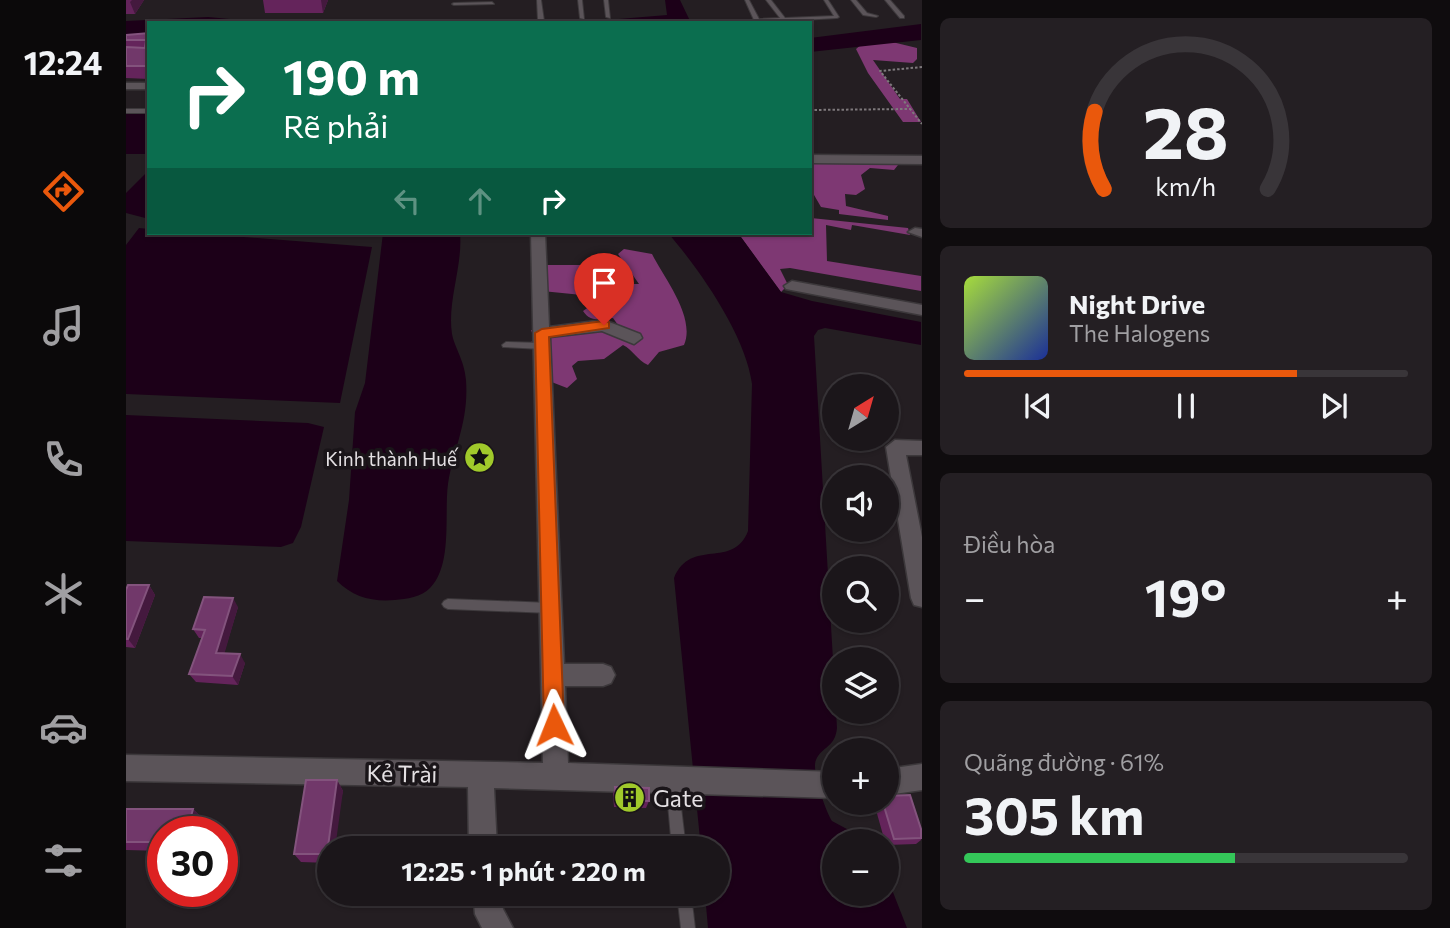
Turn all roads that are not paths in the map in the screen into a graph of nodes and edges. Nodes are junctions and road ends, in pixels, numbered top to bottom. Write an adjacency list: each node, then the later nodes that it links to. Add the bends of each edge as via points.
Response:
1 (539, 0): 17 (lane)
2 (580, 0): 15 (lane)
3 (606, 0): 13 (lane)
4 (747, 0): 18 (lane)
5 (768, 0): 16 (lane)
6 (826, 0): 16 (lane, via 837,17)
7 (853, 0): 12 (lane, via 865,14)
8 (887, 0): 14 (lane)
9 (455, 2): 10 (lane); 11 (lane)
10 (492, 3)
11 (453, 12)
12 (876, 16)
13 (608, 17)
14 (902, 17)
15 (582, 18)
16 (783, 19): 18 (lane)
17 (541, 21)
18 (757, 21)
19 (126, 86): 20 (street)
20 (147, 86)
21 (126, 111): 22 (lane)
22 (147, 111)
23 (812, 159): 24 (street)
24 (922, 160)
25 (538, 235): 29 (street)
26 (792, 286): 27 (street)
27 (922, 310)
28 (634, 338): 29 (street, via 604,325)
29 (542, 340): 30 (lane); 34 (street)
30 (506, 345)
31 (922, 448): 32 (street, via 895,447)
32 (922, 598)
33 (448, 604): 34 (lane)
34 (550, 608): 35 (street)
35 (552, 675): 36 (street); 39 (street)
36 (603, 675)
37 (126, 768): 38 (street, Kẻ Trài)
38 (480, 774): 39 (street, Kẻ Trài); 44 (street)
39 (556, 776): 41 (street, Kẻ Trài)
40 (922, 777): 42 (street)
41 (674, 778): 43 (street, Kẻ Trài); 45 (lane)
42 (899, 780)
43 (822, 784)
44 (482, 836)
45 (678, 836)
46 (488, 906): 48 (street)
47 (685, 906): 49 (lane)
48 (499, 928)
49 (688, 928)

